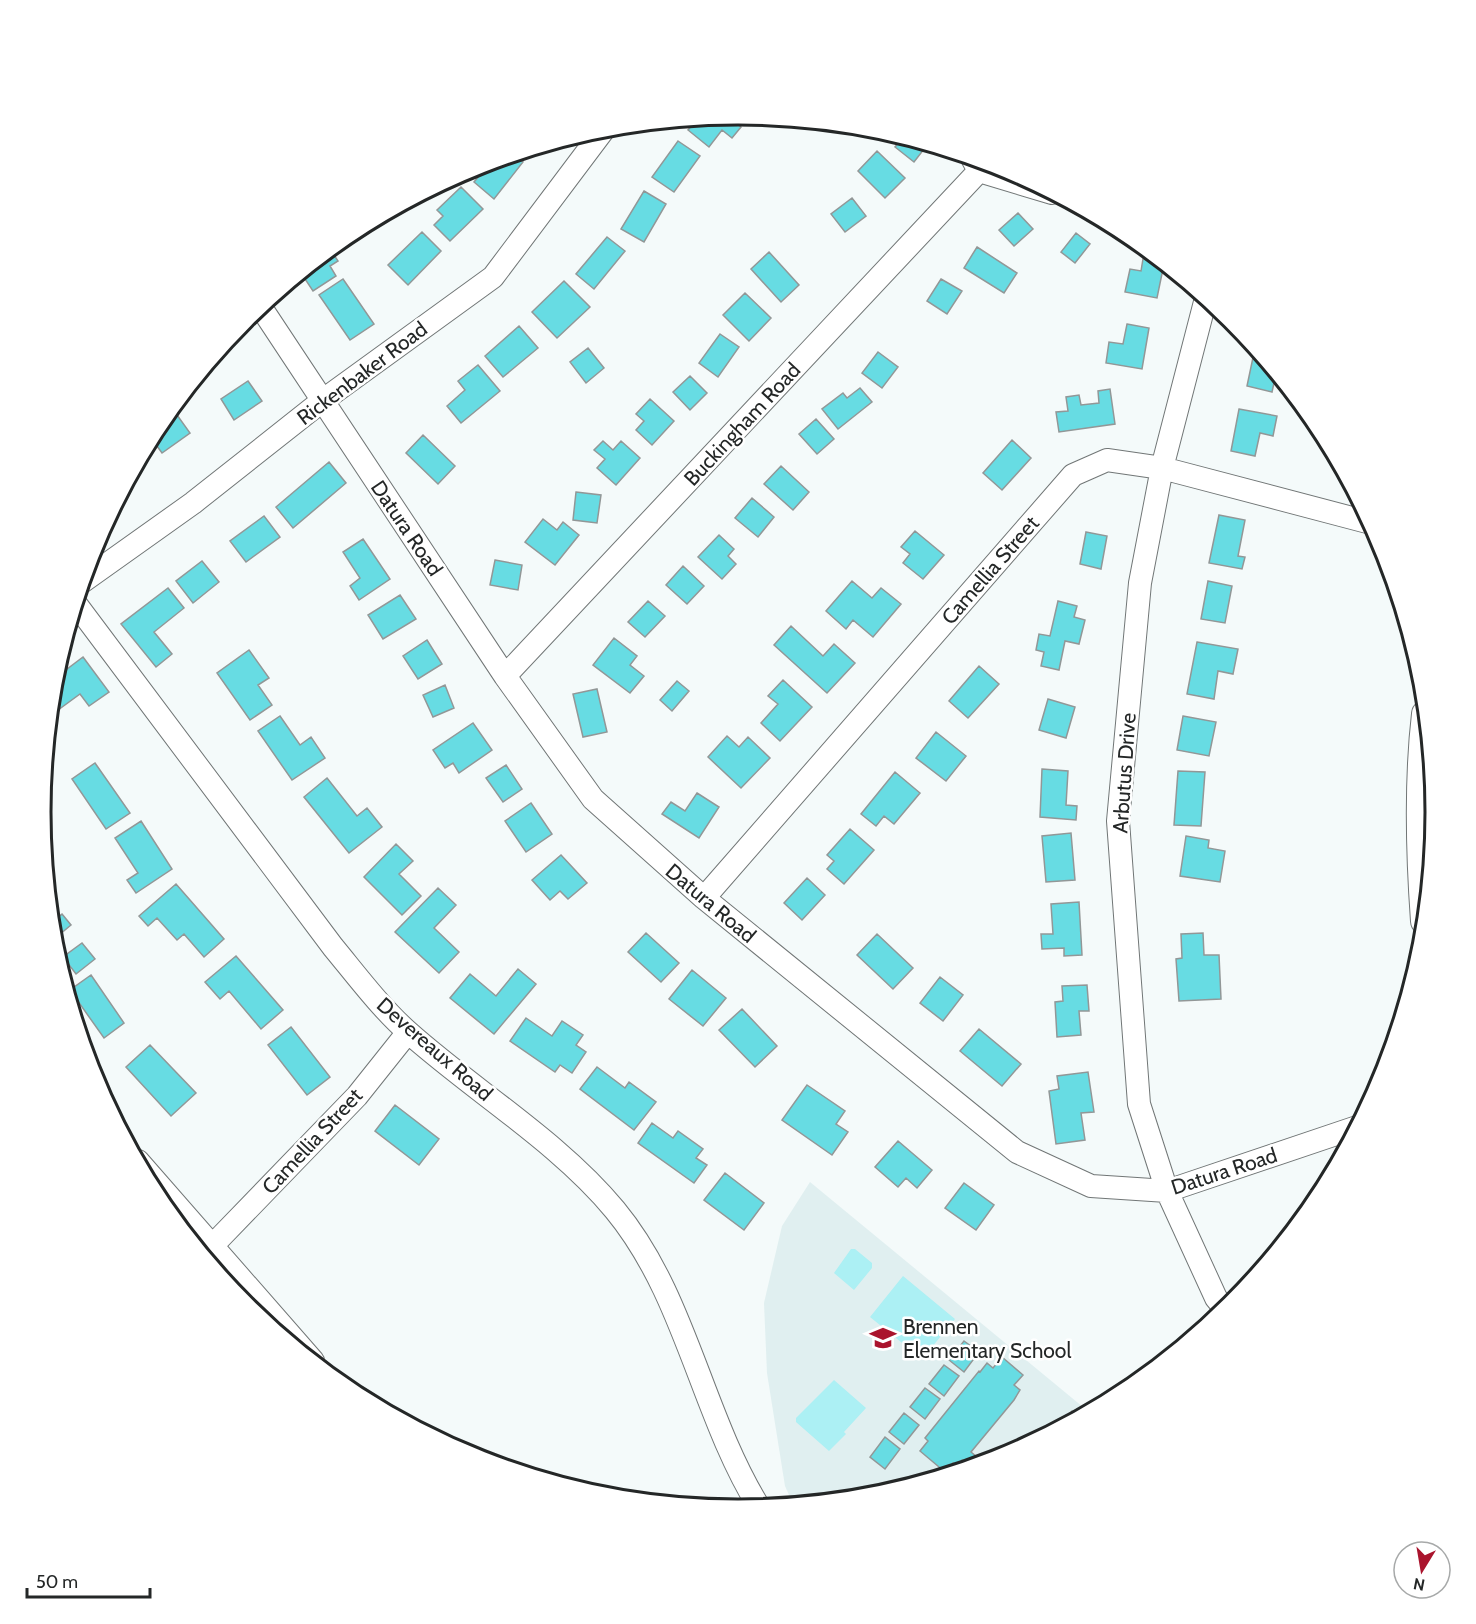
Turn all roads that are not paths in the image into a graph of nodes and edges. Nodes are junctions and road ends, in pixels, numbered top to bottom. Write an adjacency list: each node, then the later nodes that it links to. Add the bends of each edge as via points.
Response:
1 (596, 140): 5 (street, Rickenbaker Road, via 493,277)
2 (973, 166): 10 (street, Buckingham Road)
3 (1204, 307): 6 (street, Arbutus Drive)
4 (265, 314): 5 (street, Datura Road)
5 (322, 401): 8 (street, Rickenbaker Road, via 193,503); 10 (street, Datura Road)
6 (1162, 468): 7 (street, Camellia Street); 13 (street, Camellia Street, via 1107,460 1073,475); 16 (street, Arbutus Drive, via 1140,583 1118,821 1139,1104)
7 (1360, 520)
8 (94, 574)
9 (81, 611): 14 (street, Devereaux Road, via 333,947)
10 (506, 676): 13 (street, Datura Road, via 593,799)
11 (1422, 749): 12 (main road)
12 (1422, 877)
13 (704, 898): 16 (street, Datura Road, via 1017,1152 1091,1186)
14 (408, 1032): 18 (street, Camellia Street, via 357,1096); 21 (street, Devereaux Road, via 558,1154 614,1209 635,1237 657,1273 720,1429)
15 (1346, 1131): 16 (street, Datura Road)
16 (1167, 1191): 19 (street, Arbutus Drive)
17 (168, 1196): 18 (street)
18 (212, 1246): 20 (street)
19 (1220, 1302)
20 (284, 1328)
21 (753, 1499)

